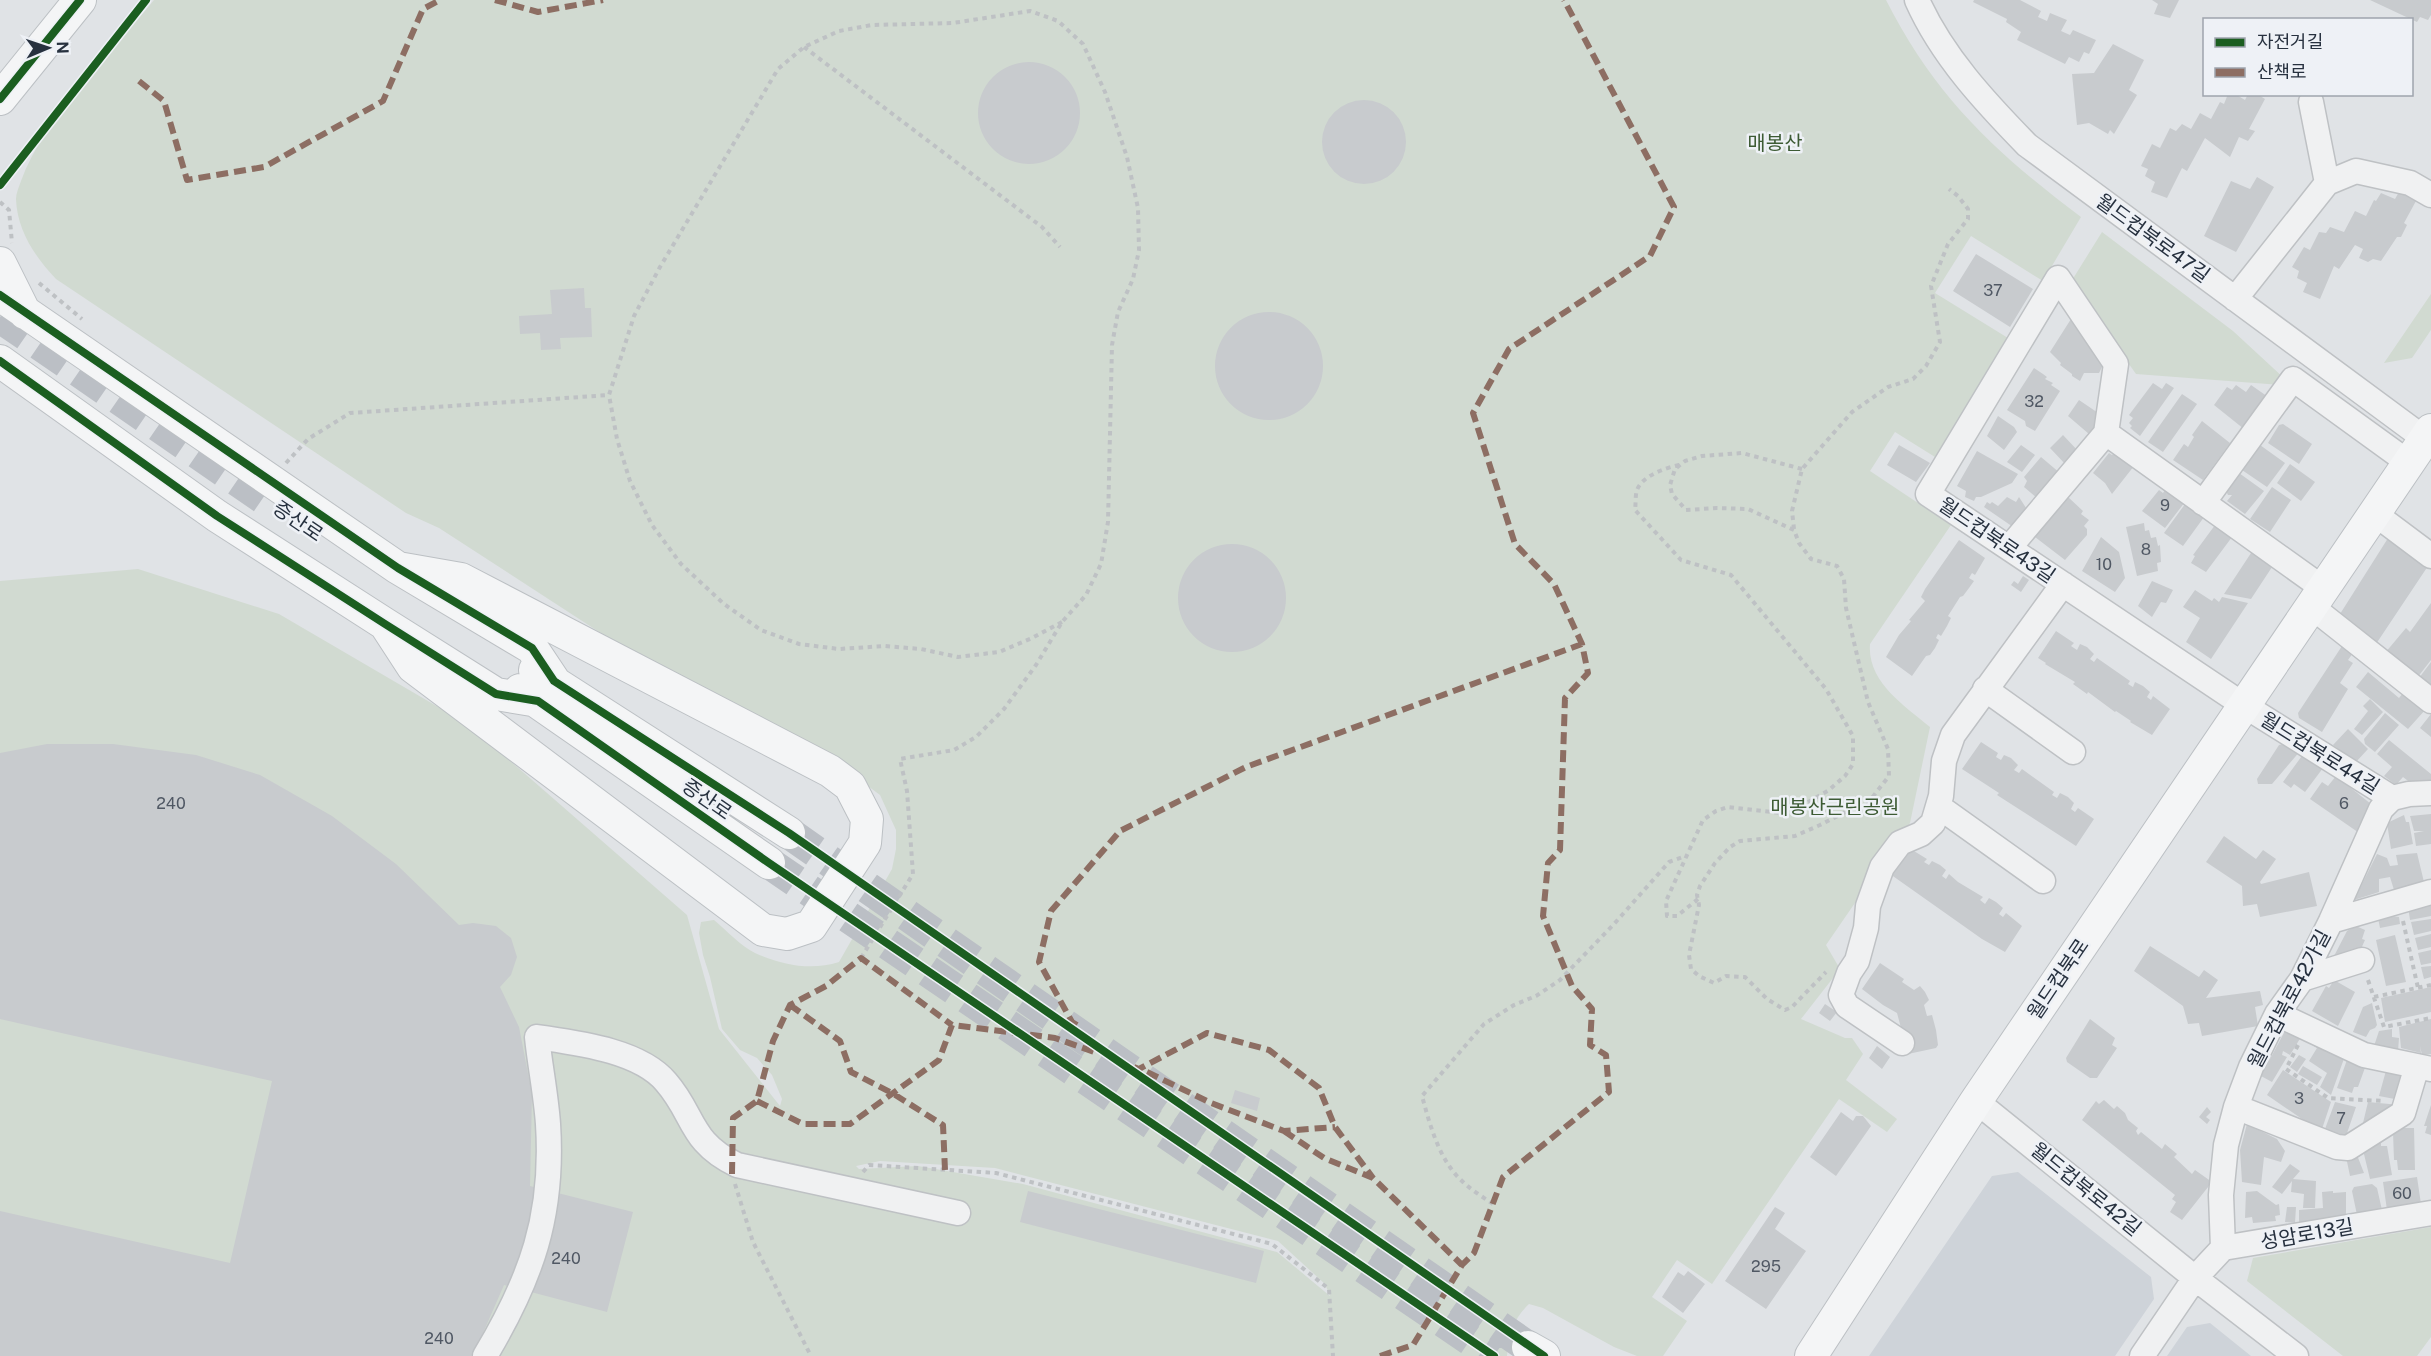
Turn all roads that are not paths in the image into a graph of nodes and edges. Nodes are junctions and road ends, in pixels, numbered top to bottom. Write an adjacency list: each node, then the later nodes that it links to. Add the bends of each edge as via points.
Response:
1 (80, 0): 3 (main road)
2 (1917, 0): 9 (street, 월드컵북로47길, via 1950,56 1984,101 2028,145)
3 (0, 99)
4 (2312, 102): 5 (street)
5 (2327, 183): 6 (street, via 2356,171 2410,183); 9 (street)
6 (2431, 195)
7 (6, 254): 10 (main road)
8 (0, 296): 10 (main road)
9 (2235, 299): 13 (street, 월드컵북로47길)
10 (25, 313): 19 (main road)
11 (3, 364): 22 (main road, via 217,516)
12 (2106, 433): 14 (street); 17 (street); 17 (street, 월드컵북로43길, via 2116,364 2058,278 1928,495)
13 (2422, 444): 14 (street, via 2293,379); 16 (main road, 월드컵북로)
14 (2203, 503): 21 (street)
15 (258, 507): 24 (main road, 증산로, via 389,583)
16 (2375, 514): 18 (street); 21 (main road, 월드컵북로)
17 (2009, 548): 20 (street, 월드컵북로43길)
18 (2431, 556)
19 (398, 567): 22 (main road, via 461,579 830,771 850,786 867,819 866,843 811,926 787,934 762,930 413,667); 24 (main road, via 532,648)
20 (2063, 584): 23 (street); 26 (street, 월드컵북로43길)
21 (2318, 598): 25 (street); 26 (main road, 월드컵북로)
22 (385, 624): 24 (main road, via 496,694)
23 (1985, 689): 27 (street); 30 (street, via 1953,735 1944,761)
24 (546, 691): 31 (main road, 증산로); 32 (main road, 증산로)
25 (2431, 701)
26 (2245, 706): 29 (street, 월드컵북로44길); 41 (main road, 월드컵북로)
27 (2073, 752)
28 (2430, 795): 29 (street, 월드컵북로44길)
29 (2392, 798): 35 (street, 월드컵북로42가길, via 2381,809)
30 (1938, 807): 33 (street); 39 (street, via 1933,823 1921,834 1900,843 1882,867 1855,963 1841,995 1847,1006)
31 (789, 832)
32 (769, 863)
33 (2043, 881)
34 (2431, 892): 35 (street)
35 (2331, 921): 37 (street, 월드컵북로42가길)
36 (2362, 960): 37 (street)
37 (2302, 979): 38 (street, 월드컵북로42가길)
38 (2277, 1014): 40 (street); 42 (street, 월드컵북로42가길)
39 (1902, 1043)
40 (2419, 1084): 42 (street, via 2403,1113 2348,1148)
41 (1976, 1101): 46 (street, 월드컵북로42길); 47 (main road, 월드컵북로)
42 (2236, 1107): 45 (street, 월드컵북로42가길, via 2226,1145 2221,1195)
43 (958, 1213): 48 (street, via 728,1161 698,1135 670,1087 647,1066 571,1042 537,1037 548,1124 546,1201 526,1280)
44 (2431, 1213): 45 (street, 성암로13길)
45 (2223, 1248): 46 (street)
46 (2195, 1278): 50 (street); 51 (street, 월드컵북로42길)
47 (1816, 1352): 49 (main road)
48 (485, 1356)
49 (1789, 1356)
50 (2142, 1356)
51 (2296, 1356)

